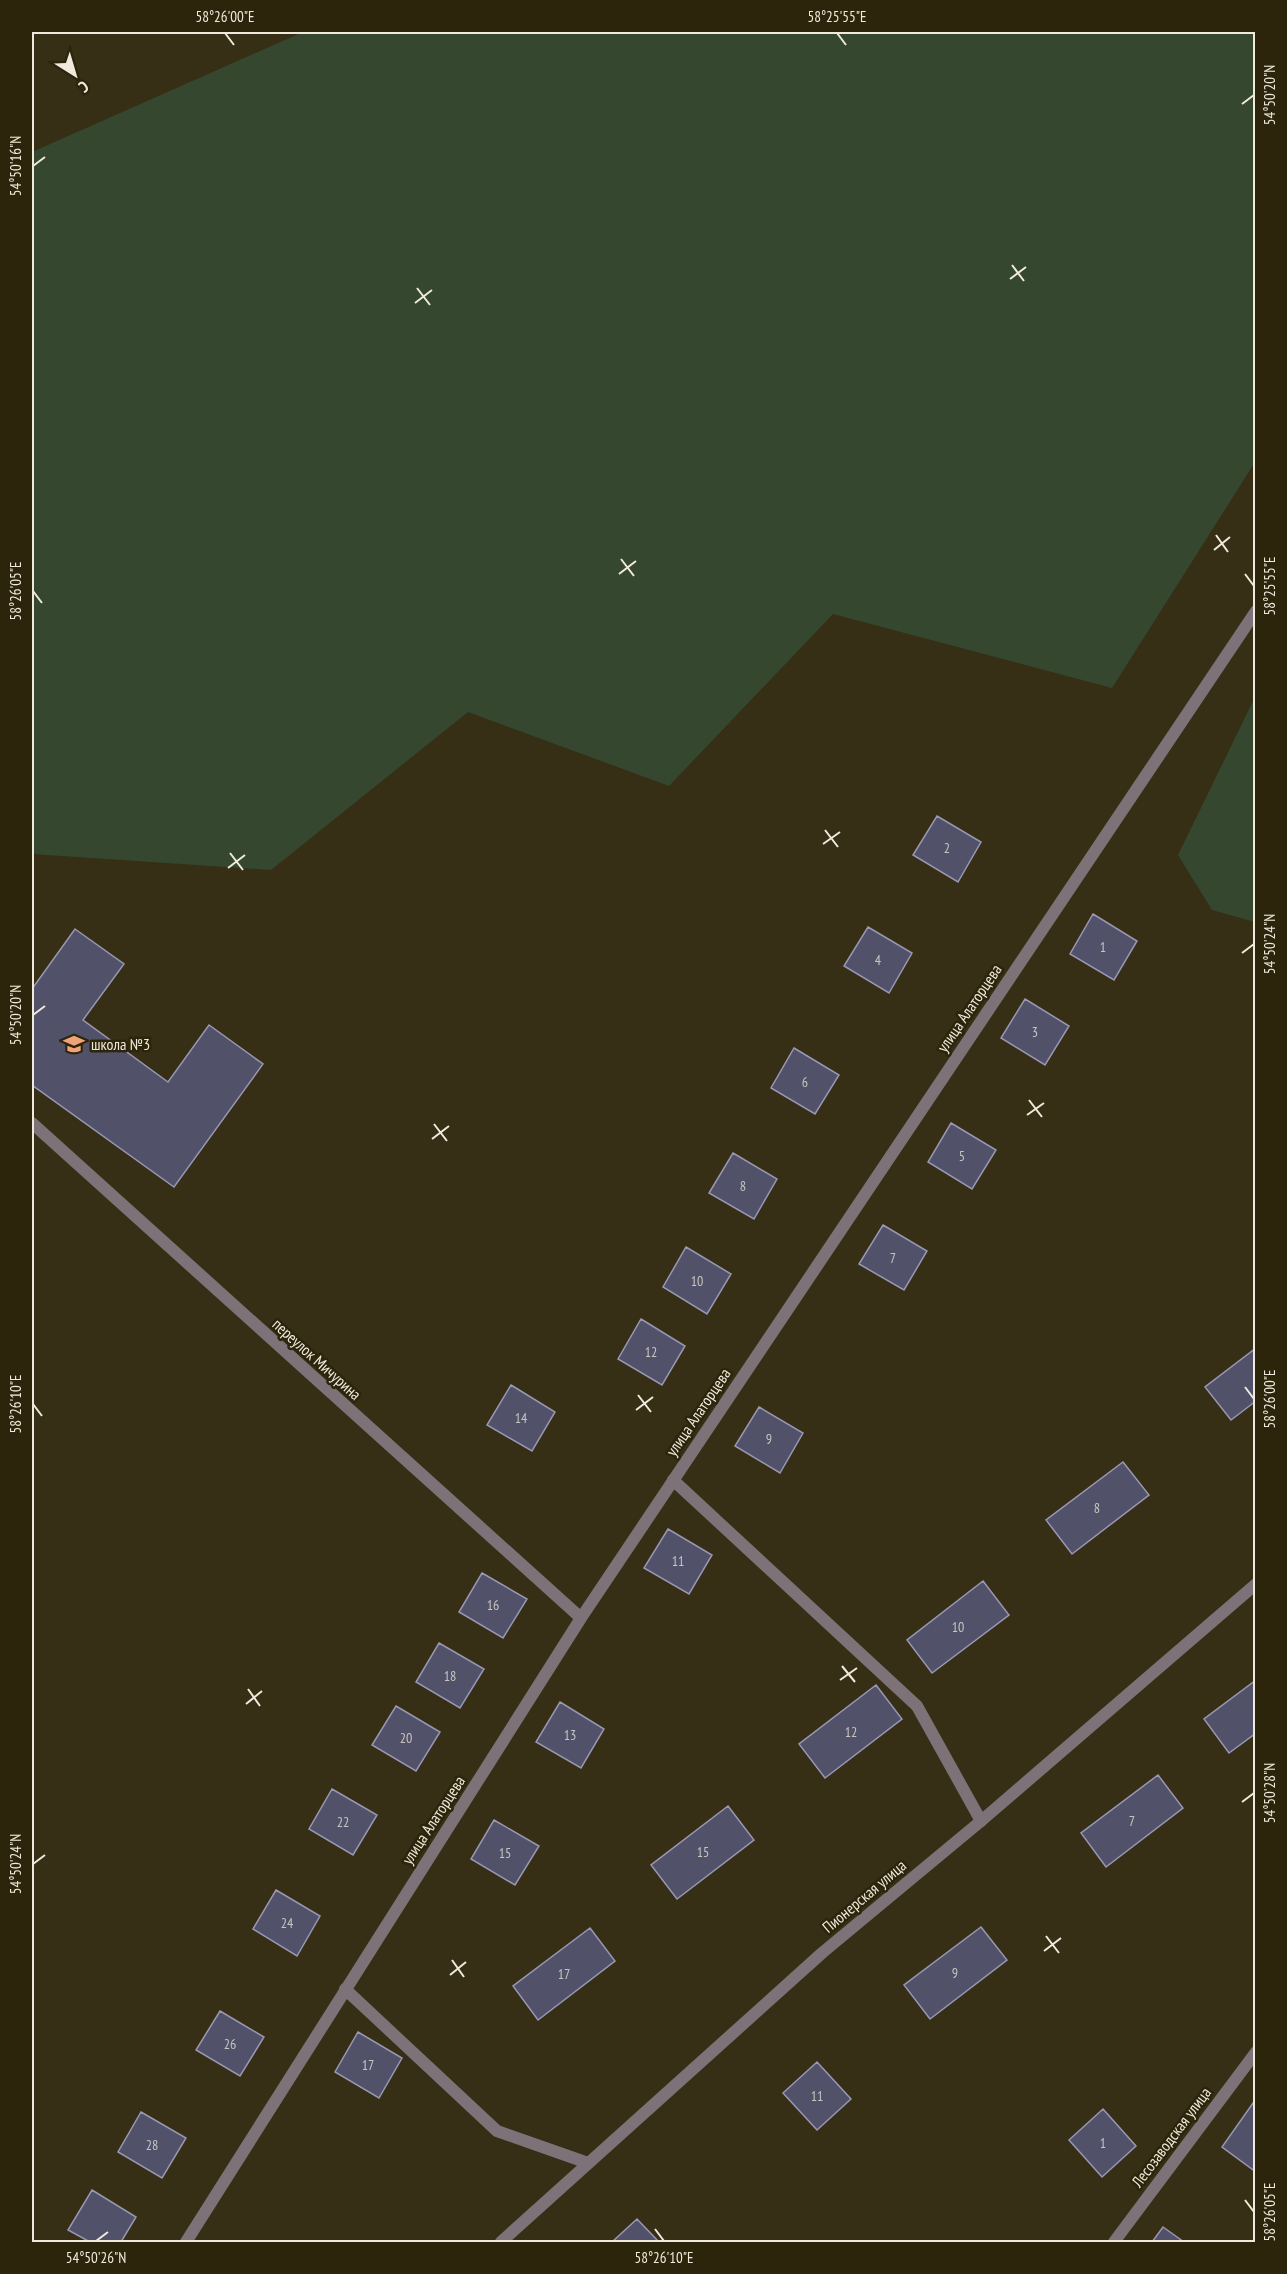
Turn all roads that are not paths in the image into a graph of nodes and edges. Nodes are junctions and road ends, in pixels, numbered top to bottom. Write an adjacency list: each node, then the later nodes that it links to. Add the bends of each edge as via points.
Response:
1 (1256, 611): 3 (street, улица Алаторцева)
2 (32, 1123): 5 (street, переулок Мичурина)
3 (673, 1480): 5 (street, улица Алаторцева); 6 (street, via 917,1706)
4 (1256, 1584): 6 (street, Пионерская улица)
5 (581, 1618): 7 (street, улица Алаторцева)
6 (981, 1821): 9 (street, Пионерская улица, via 822,1953)
7 (345, 1989): 9 (street, via 497,2131); 10 (street, улица Алаторцева)
8 (1256, 2052): 12 (street, Лесозаводская улица)
9 (588, 2163): 11 (street, Пионерская улица)
10 (186, 2242)
11 (501, 2242)
12 (1114, 2242)

